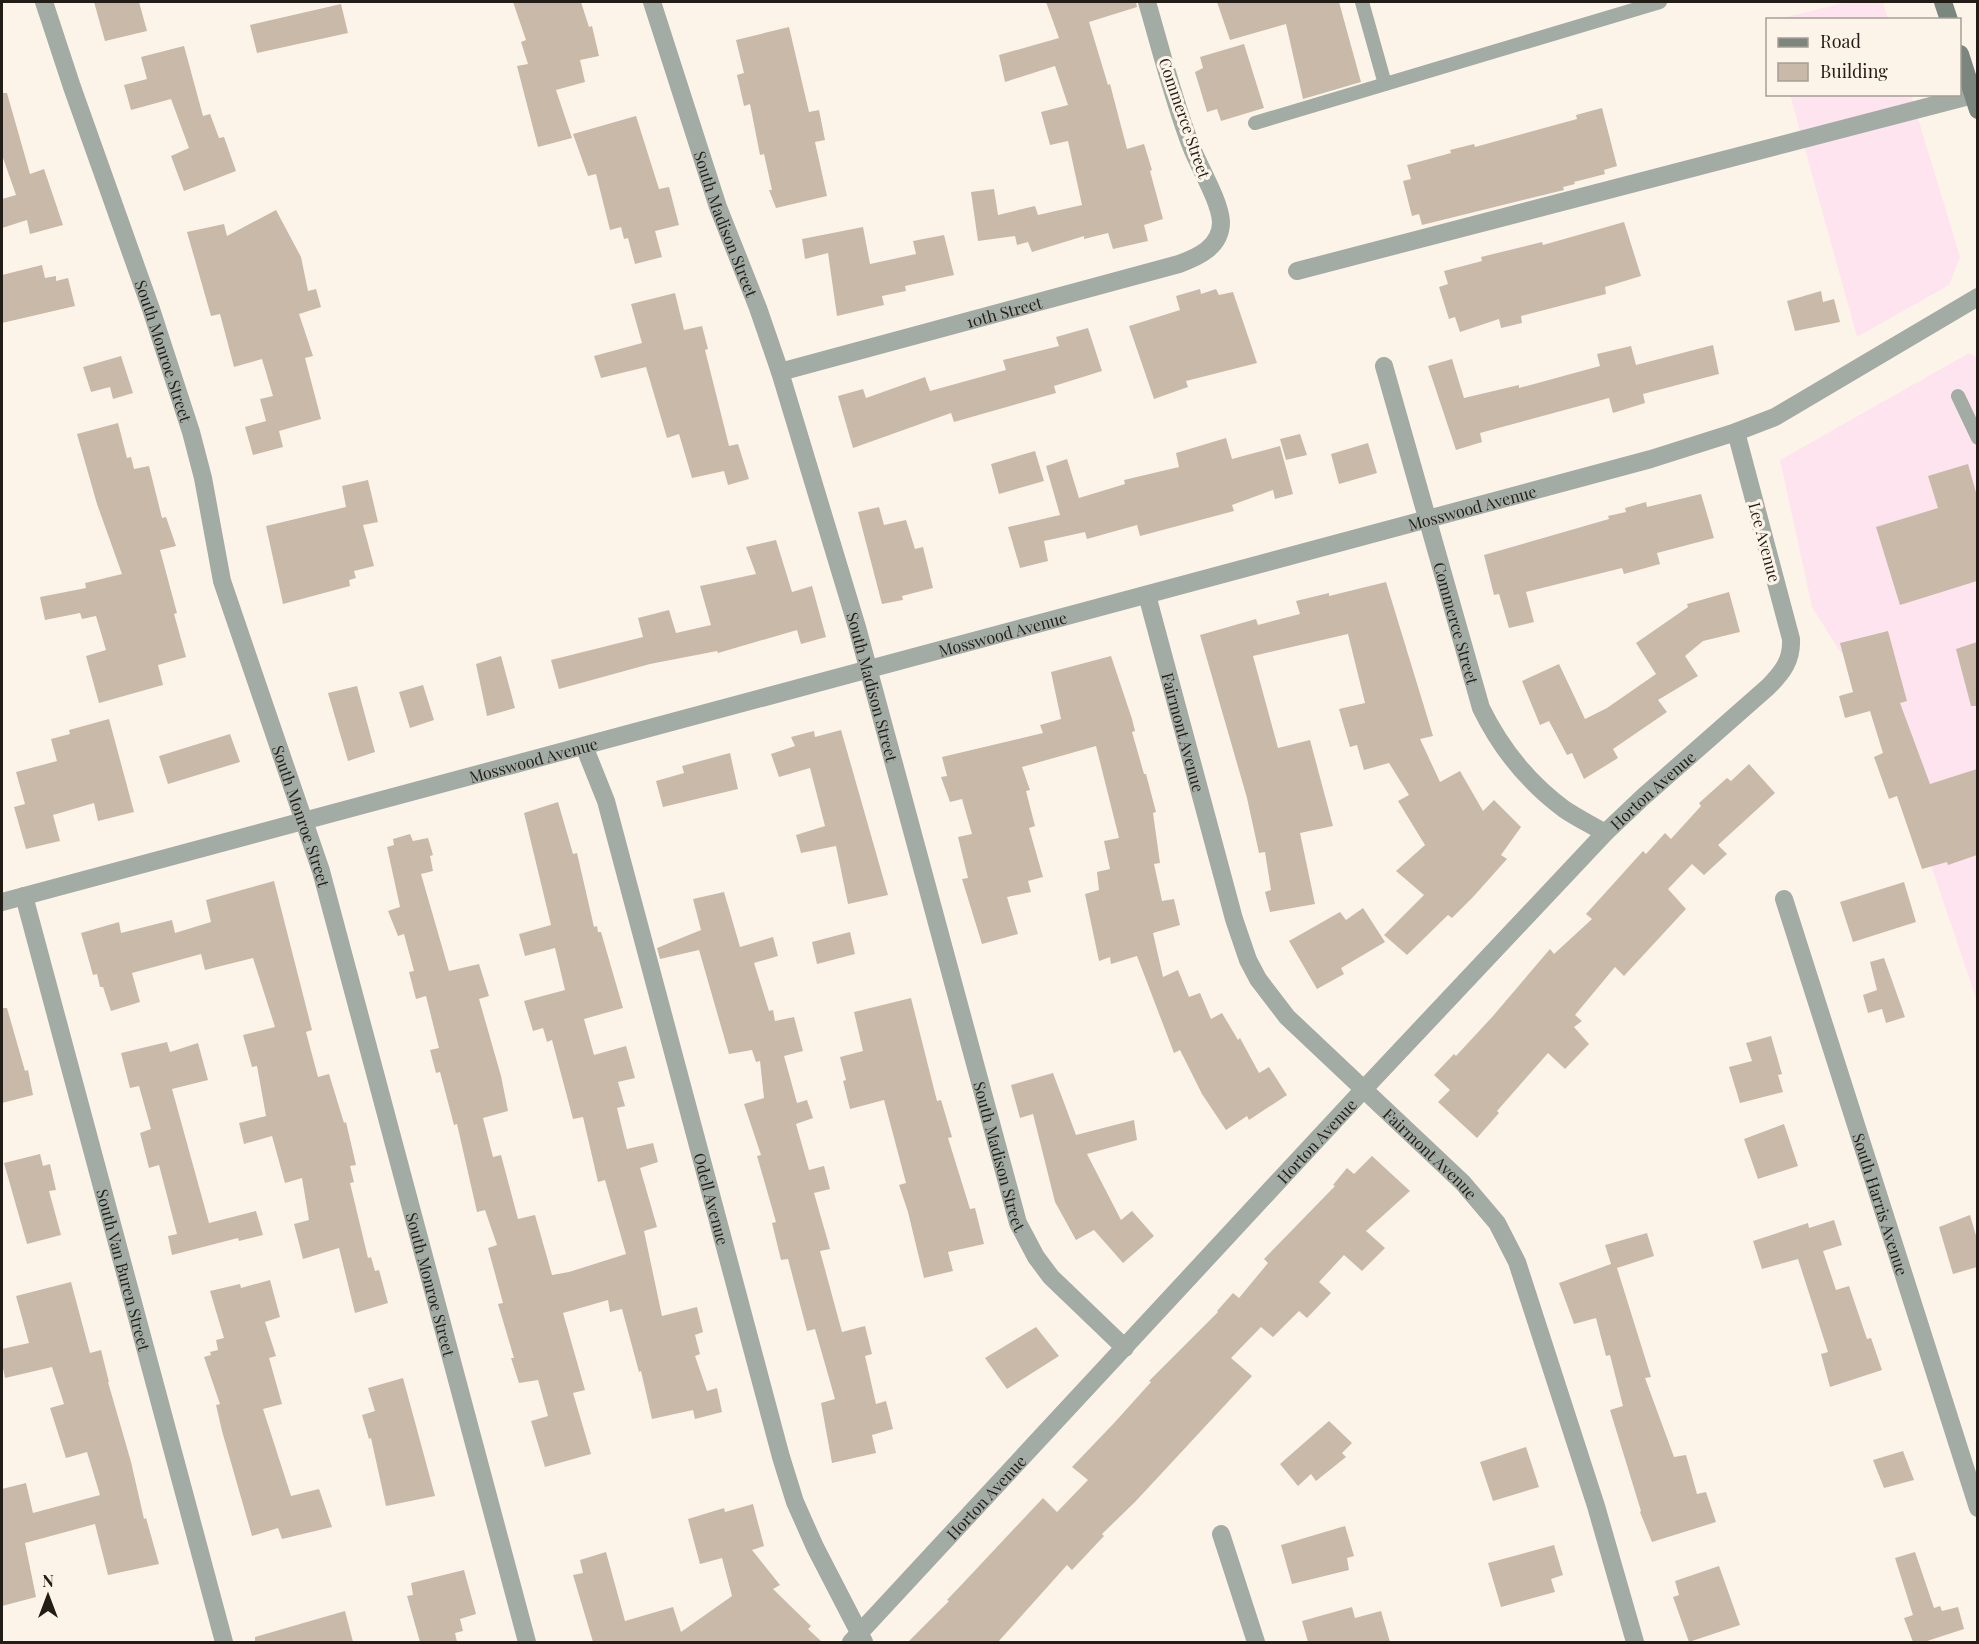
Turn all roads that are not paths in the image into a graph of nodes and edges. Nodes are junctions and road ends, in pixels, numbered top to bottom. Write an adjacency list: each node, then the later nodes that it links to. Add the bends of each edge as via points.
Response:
1 (44, 2): 25 (street, South Monroe Street, via 191,432 222,581)
2 (652, 2): 16 (street, South Madison Street, via 717,207)
3 (1147, 2): 12 (street, Commerce Street, via 1173,93 1218,208)
4 (1362, 2): 9 (lane)
5 (1660, 2): 9 (lane)
6 (1943, 2): 7 (main road)
7 (1948, 18)
8 (1961, 60): 10 (main road)
9 (1385, 84): 11 (lane)
10 (1975, 103): 13 (street)
11 (1255, 123)
12 (1218, 234): 16 (street, 10th Street, via 1213,245 1200,256 1179,264)
13 (1297, 271)
14 (1977, 297): 18 (street, Mosswood Avenue, via 1775,417)
15 (1384, 366): 20 (street, Commerce Street)
16 (780, 372): 23 (street, South Madison Street)
17 (1958, 396): 19 (lane)
18 (1736, 432): 20 (street, Mosswood Avenue); 22 (street, Lee Avenue, via 1791,639)
19 (1977, 438)
20 (1428, 520): 21 (street, Mosswood Avenue); 26 (street, Commerce Street, via 1481,708 1492,732 1545,792)
21 (1148, 594): 23 (street, Mosswood Avenue); 30 (street, Fairmont Avenue, via 1248,960 1287,1017)
22 (1791, 652): 26 (street, Horton Avenue, via 1784,671 1768,687)
23 (868, 669): 24 (street, Mosswood Avenue); 31 (street, South Madison Street, via 1018,1223 1051,1277)
24 (585, 746): 25 (street, Mosswood Avenue); 34 (street, Odell Avenue, via 606,801 795,1502)
25 (305, 821): 27 (street, Mosswood Avenue); 36 (street, South Monroe Street)
26 (1605, 833): 30 (street, Horton Avenue)
27 (24, 896): 29 (street, Mosswood Avenue); 35 (street, South Van Buren Street)
28 (1784, 899): 32 (street, South Harris Avenue)
29 (2, 902)
30 (1363, 1090): 31 (street, Horton Avenue); 38 (street, Fairmont Avenue, via 1485,1206 1517,1262 1596,1506)
31 (1125, 1348): 34 (street, Horton Avenue)
32 (1977, 1508)
33 (1221, 1534): 37 (street)
34 (858, 1639)
35 (224, 1642)
36 (527, 1642)
37 (1256, 1642)
38 (1635, 1642)

